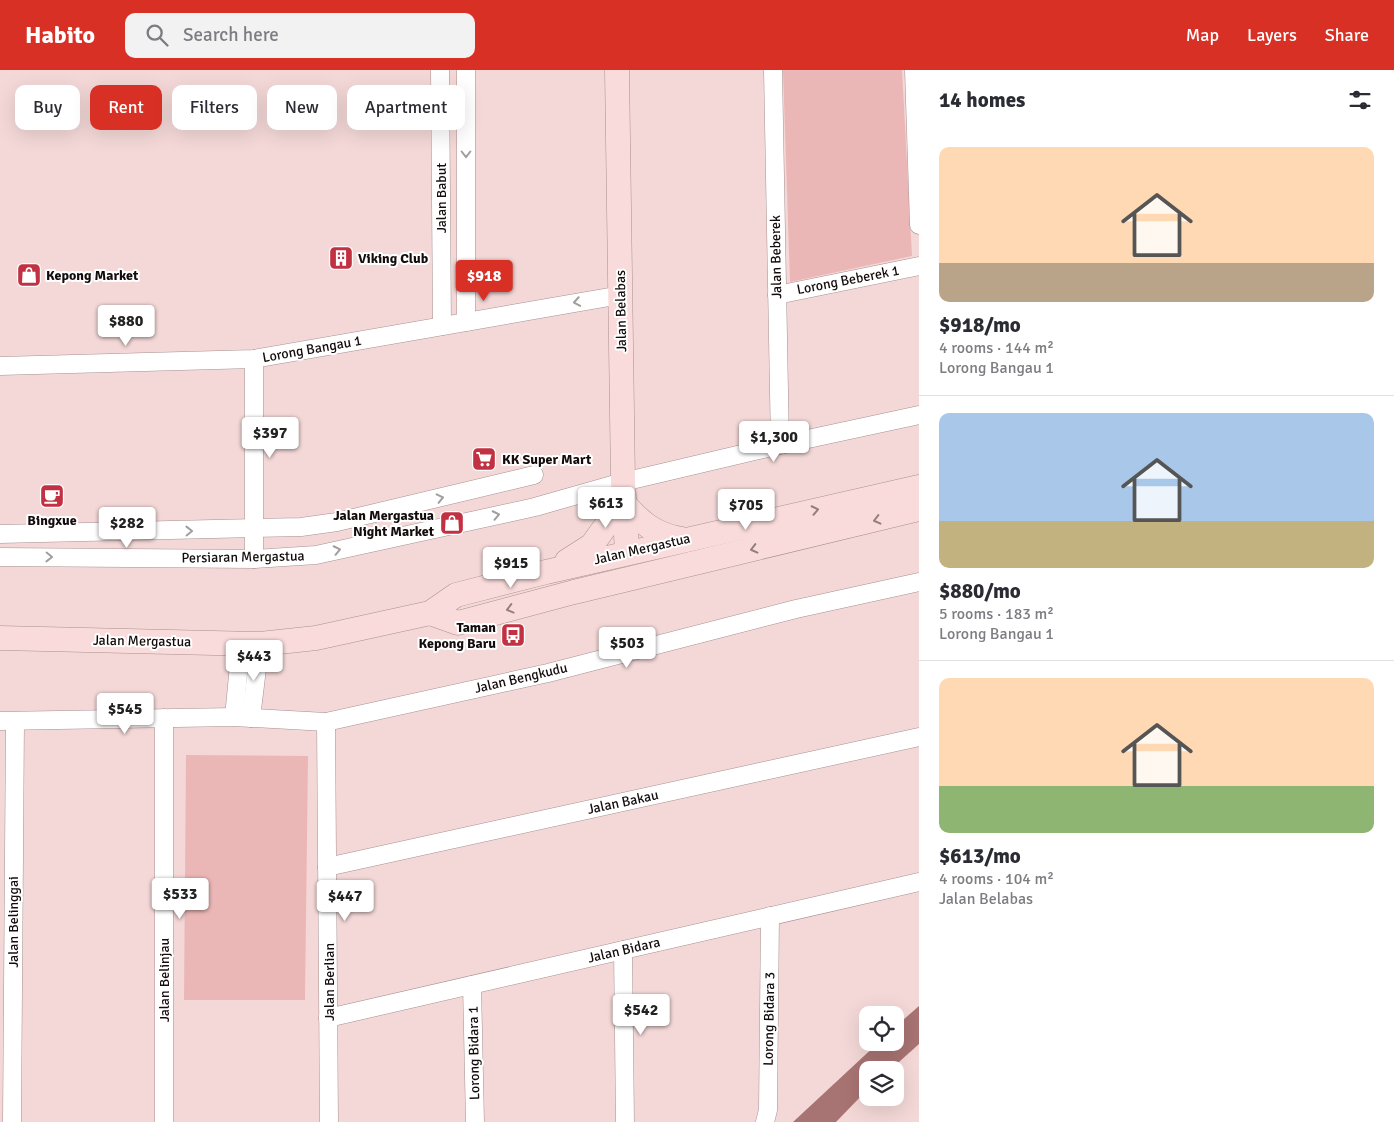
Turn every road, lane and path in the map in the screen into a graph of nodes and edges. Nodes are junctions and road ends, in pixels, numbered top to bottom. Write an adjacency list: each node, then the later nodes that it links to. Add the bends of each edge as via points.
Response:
1 (440, 70): 11 (street, Jalan Babut)
2 (466, 70): 10 (street, Jalan Babut, one-way to 10)
3 (617, 70): 9 (main road, Jalan Belabas)
4 (773, 70): 8 (street, Jalan Beberek)
5 (914, 70): 6 (street)
6 (919, 225)
7 (919, 266): 8 (street, Lorong Beberek 1)
8 (777, 294): 15 (street, Jalan Beberek)
9 (621, 295): 10 (street, Lorong Bangau 1, one-way to 10); 18 (main road, Jalan Belabas)
10 (466, 322): 11 (street, Lorong Bangau 1)
11 (442, 326): 12 (street, Lorong Bangau 1)
12 (254, 359): 13 (street, Lorong Bangau 1); 20 (street)
13 (0, 366)
14 (919, 415): 15 (street, Persiaran Mergastua)
15 (780, 445): 18 (street, Persiaran Mergastua)
16 (534, 475): 20 (street, Persiaran Mergastua, one-way to 16, via 337,522)
17 (919, 488): 22 (main road, Jalan Mergastua, one-way to 17)
18 (623, 492): 22 (main road, via 646,526 657,533); 23 (main road, Jalan Belabas); 25 (street, Persiaran Mergastua, one-way to 18, via 316,555 535,507); 27 (main road, via 592,545)
19 (919, 509): 26 (main road, Jalan Mergastua, one-way to 26)
20 (254, 530): 21 (street, Persiaran Mergastua, one-way to 20); 25 (street)
21 (0, 534)
22 (682, 539): 23 (main road, Jalan Mergastua)
23 (627, 552): 26 (main road, via 649,566); 27 (main road, Jalan Mergastua); 29 (main road, via 611,570)
24 (0, 557): 25 (street, Persiaran Mergastua, one-way to 25)
25 (254, 559)
26 (665, 571): 29 (main road, Jalan Mergastua)
27 (546, 572): 30 (main road, Jalan Mergastua, via 456,595)
28 (919, 582): 36 (street, Jalan Bengkudu, via 796,609 548,673)
29 (574, 592): 30 (main road, Jalan Mergastua, one-way to 30, via 458,623)
30 (430, 613): 32 (main road, Jalan Mergastua, via 316,638)
31 (0, 638): 32 (main road, Jalan Mergastua)
32 (251, 644): 33 (street)
33 (242, 717): 34 (street, Jalan Bengkudu); 36 (street, Jalan Bengkudu)
34 (164, 718): 35 (street, Jalan Bengkudu); 46 (street, Jalan Belinjau)
35 (8, 721): 39 (street, Jalan Belinggai)
36 (326, 722): 38 (street, Jalan Berlian)
37 (919, 736): 38 (street, Jalan Bakau)
38 (328, 867): 44 (street, Jalan Berlian)
39 (7, 871): 45 (street, Jalan Belinggai)
40 (919, 882): 41 (street, Jalan Bidara)
41 (770, 916): 42 (street, Jalan Bidara); 50 (street, Lorong Bidara 3)
42 (624, 950): 43 (street, Jalan Bidara); 49 (street)
43 (472, 984): 44 (street, Jalan Bidara); 48 (street, Lorong Bidara 1)
44 (328, 1018): 47 (street, Jalan Berlian)
45 (12, 1122)
46 (164, 1122)
47 (329, 1122)
48 (475, 1122)
49 (625, 1122)
50 (766, 1122)

